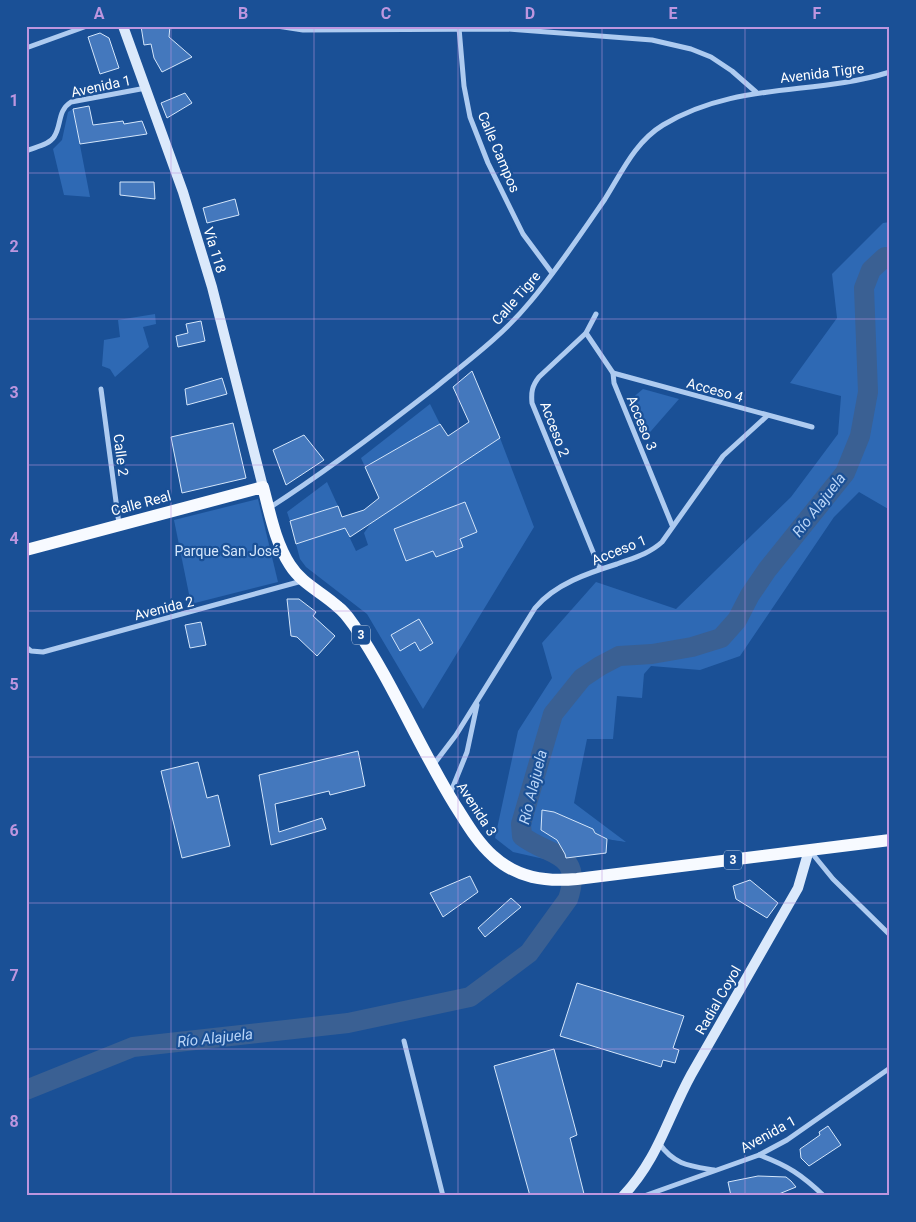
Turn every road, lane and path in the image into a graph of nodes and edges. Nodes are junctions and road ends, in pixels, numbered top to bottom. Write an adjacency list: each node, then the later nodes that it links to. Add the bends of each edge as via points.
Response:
1 (87, 26): 5 (street)
2 (123, 26): 7 (main road, Vía 118)
3 (277, 26): 4 (street, via 303,30)
4 (459, 28): 8 (street, via 673,43 711,57); 10 (street, Calle Campos, via 470,117 488,163 524,234)
5 (26, 48)
6 (890, 72): 8 (street, Avenida Tigre, via 858,81)
7 (146, 88): 9 (street, Avenida 1, via 71,102 65,106 54,137); 17 (main road, Vía 118, via 212,287)
8 (756, 92): 10 (street, Calle Tigre, via 705,105 662,126 644,140)
9 (26, 151)
10 (552, 273): 18 (street, Calle Tigre, via 531,302 490,343 322,473)
11 (596, 314): 12 (street, Acceso 2)
12 (586, 332): 13 (street, Acceso 3); 22 (street, Acceso 2, via 538,377 531,393 532,403)
13 (613, 373): 15 (street, Acceso 4); 20 (street, Acceso 3, via 614,383)
14 (101, 389): 19 (street, Calle 2)
15 (768, 416): 16 (street, Acceso 4); 20 (street, Acceso 1, via 723,456)
16 (812, 427)
17 (263, 487): 18 (main road, Avenida 3 / 3); 19 (main road, Calle Real)
18 (268, 508): 23 (main road, Avenida 3 / 3, via 283,552)
19 (119, 524): 21 (main road, Calle Real)
20 (672, 525): 22 (street, Acceso 1, via 653,550)
21 (26, 550)
22 (600, 570): 25 (street, Acceso 1, via 554,589 544,597)
23 (303, 581): 24 (street, Avenida 2, via 43,652); 26 (main road, Avenida 3 / 3, via 340,608 353,624 371,650)
24 (29, 649)
25 (478, 699): 26 (street, Acceso 1); 27 (street, Acceso 1, via 467,752)
26 (433, 766): 27 (main road, Avenida 3 / 3)
27 (450, 796): 29 (main road, Avenida 3 / 3, via 480,842 500,863 535,879 560,881)
28 (890, 840): 29 (main road, Avenida 3 / 3)
29 (809, 850): 30 (street, via 833,879); 33 (main road, Radial Coyol, via 798,888 678,1098)
30 (890, 935)
31 (404, 1041): 37 (street)
32 (890, 1068): 34 (street, Avenida 1, via 787,1140)
33 (659, 1143): 35 (main road, Radial Coyol); 36 (street, via 666,1153 681,1163)
34 (759, 1155): 36 (street, Avenida 1); 41 (street, via 784,1164)
35 (649, 1163): 38 (main road, Radial Coyol); 39 (main road, Radial Coyol, via 644,1179)
36 (717, 1170): 40 (street, Avenida 1)
37 (443, 1196)
38 (623, 1196)
39 (631, 1196)
40 (644, 1196)
41 (824, 1196)

